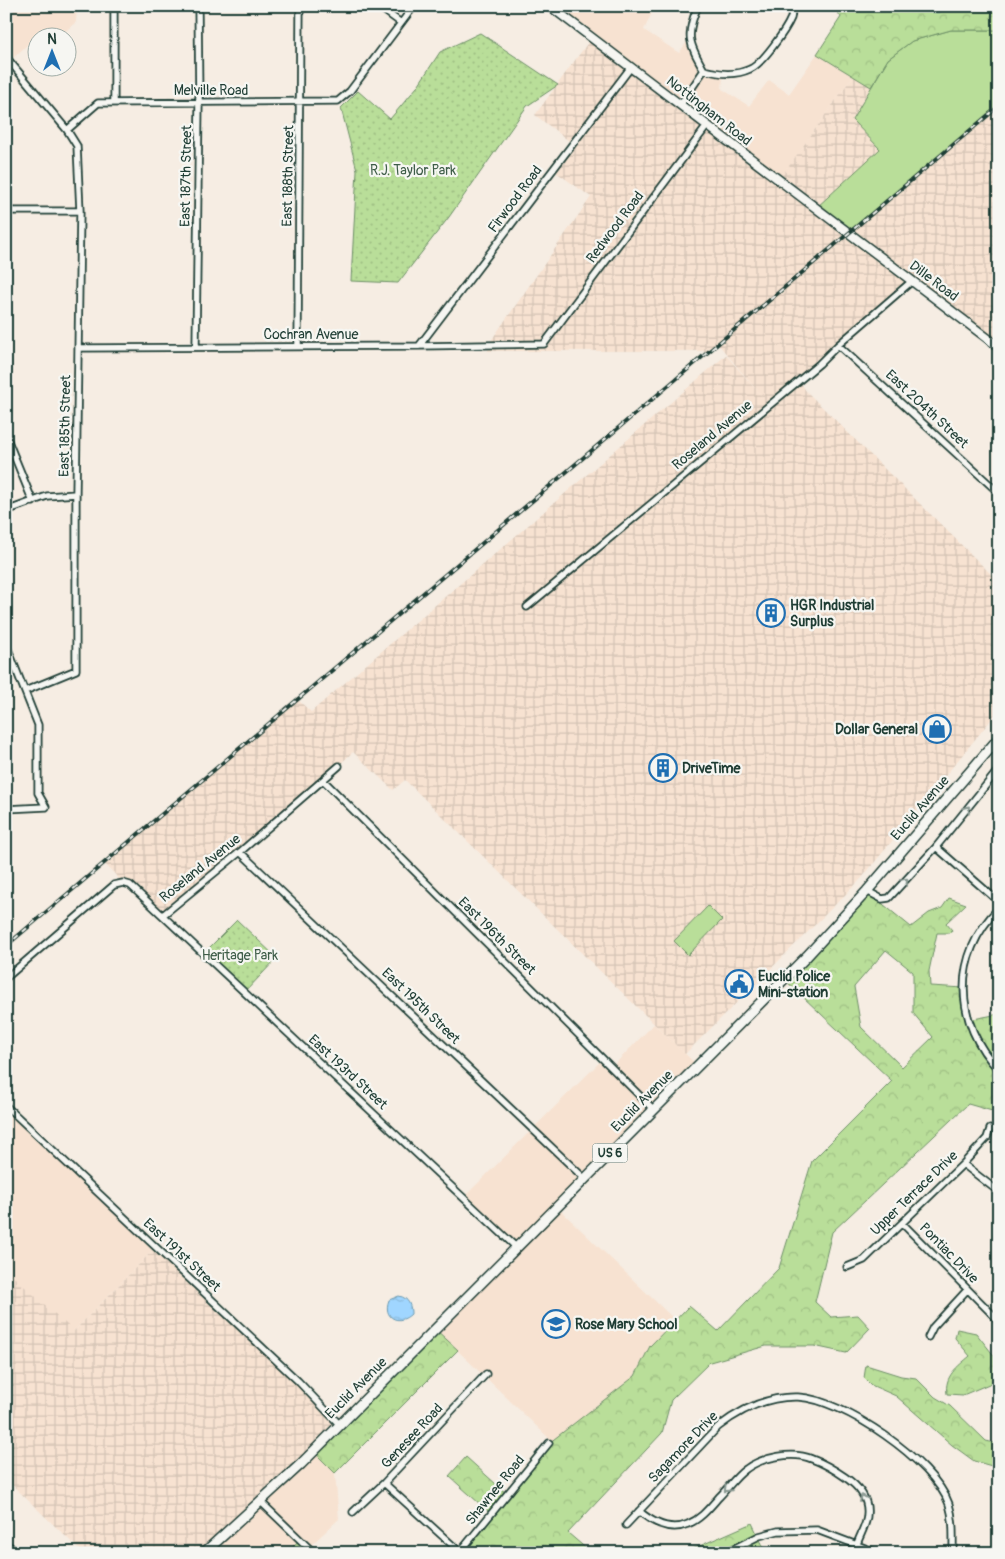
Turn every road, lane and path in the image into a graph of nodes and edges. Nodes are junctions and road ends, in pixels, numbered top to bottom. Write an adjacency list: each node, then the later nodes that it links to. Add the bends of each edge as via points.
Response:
1 (114, 6): 15 (street)
2 (198, 6): 13 (street, East 187th Street)
3 (300, 6): 14 (street, East 188th Street)
4 (378, 6): 9 (street)
5 (414, 6): 9 (street, Melville Road)
6 (698, 6): 12 (street, via 690,24 689,39)
7 (790, 6): 12 (street, via 792,16 785,28 752,69 723,75)
8 (552, 7): 11 (street, Nottingham Road)
9 (401, 23): 14 (street, Melville Road, via 350,91 338,101)
10 (6, 56): 18 (street)
11 (631, 67): 16 (street, Nottingham Road); 27 (street, Firwood Road)
12 (704, 70): 16 (street)
13 (199, 102): 14 (street, Melville Road); 15 (street, Melville Road); 25 (street, East 187th Street)
14 (301, 102): 26 (street, East 188th Street)
15 (114, 103): 18 (street, Melville Road, via 98,103)
16 (680, 104): 17 (street, Nottingham Road)
17 (707, 126): 21 (street, Nottingham Road); 23 (street, Redwood Road)
18 (67, 130): 20 (street, East 185th Street, via 78,146)
19 (6, 211): 20 (street)
20 (80, 211): 29 (street, East 185th Street)
21 (853, 236): 22 (street, Dille Road)
22 (912, 281): 24 (street, Roseland Avenue); 28 (street, Dille Road)
23 (544, 344): 27 (street, Cochran Avenue)
24 (838, 344): 31 (street, East 204th Street); 35 (street, Roseland Avenue, via 819,364)
25 (196, 346): 26 (street, Cochran Avenue); 29 (street, Cochran Avenue)
26 (298, 346): 27 (street, Cochran Avenue)
27 (419, 346)
28 (999, 347)
29 (78, 348): 32 (street, East 185th Street)
30 (6, 436): 33 (street)
31 (999, 493)
32 (76, 494): 33 (street, via 47,496); 37 (street, East 185th Street, via 76,670)
33 (32, 502): 34 (street)
34 (6, 511)
35 (527, 608)
36 (6, 644): 37 (street)
37 (25, 692): 42 (street, via 38,725 38,793 46,807)
38 (999, 738): 45 (main road, Euclid Avenue / US 6)
39 (339, 766): 41 (street, Roseland Avenue)
40 (999, 769): 43 (street, one-way to 40)
41 (323, 780): 44 (street, Roseland Avenue); 52 (street, East 196th Street)
42 (6, 809)
43 (936, 847): 45 (street, one-way to 43, via 889,898); 46 (street)
44 (240, 852): 48 (street, Roseland Avenue); 55 (street, East 195th Street)
45 (867, 891): 52 (main road, Euclid Avenue / US 6)
46 (999, 902)
47 (999, 908): 50 (street, via 972,946 964,982 965,1004 972,1031)
48 (163, 915): 49 (street, Roseland Avenue, via 130,885 114,885); 58 (street, East 193rd Street)
49 (6, 978)
50 (999, 1070)
51 (6, 1106): 64 (street, East 191st Street, via 298,1381)
52 (654, 1110): 55 (main road, Euclid Avenue / US 6)
53 (990, 1129): 54 (street, Upper Terrace Drive, via 987,1138)
54 (963, 1164): 56 (street); 57 (street, Upper Terrace Drive)
55 (584, 1178): 58 (main road, Euclid Avenue / US 6)
56 (999, 1192)
57 (902, 1223): 59 (street, Upper Terrace Drive, via 864,1260); 60 (street, Pontiac Drive)
58 (517, 1248): 64 (main road, Euclid Avenue / US 6)
59 (847, 1267)
60 (967, 1290): 61 (street, Pontiac Drive); 62 (street, via 933,1327)
61 (999, 1321)
62 (928, 1337)
63 (486, 1374): 66 (street, Genesee Road)
64 (339, 1424): 67 (main road, Euclid Avenue / US 6)
65 (549, 1443): 73 (street, Shawnee Road)
66 (384, 1483): 69 (street, Genesee Road); 73 (street)
67 (261, 1502): 75 (main road, Euclid Avenue / US 6); 76 (street)
68 (639, 1511): 70 (street, Sagamore Drive); 72 (street, one-way to 68, via 868,1516 862,1493 846,1477 811,1458 780,1456 746,1469 700,1517 688,1524 665,1526); 80 (street, Sagamore Drive, via 731,1416 766,1401 798,1397 831,1404 874,1427 914,1459 936,1482 948,1502 953,1519)
69 (353, 1512)
70 (626, 1525)
71 (6, 1543): 74 (street)
72 (857, 1544): 78 (street, via 817,1530 778,1531 759,1536); 79 (street)
73 (460, 1552): 77 (street)
74 (16, 1553)
75 (204, 1553)
76 (314, 1553)
77 (471, 1553)
78 (726, 1553)
79 (878, 1553)
80 (954, 1553)

